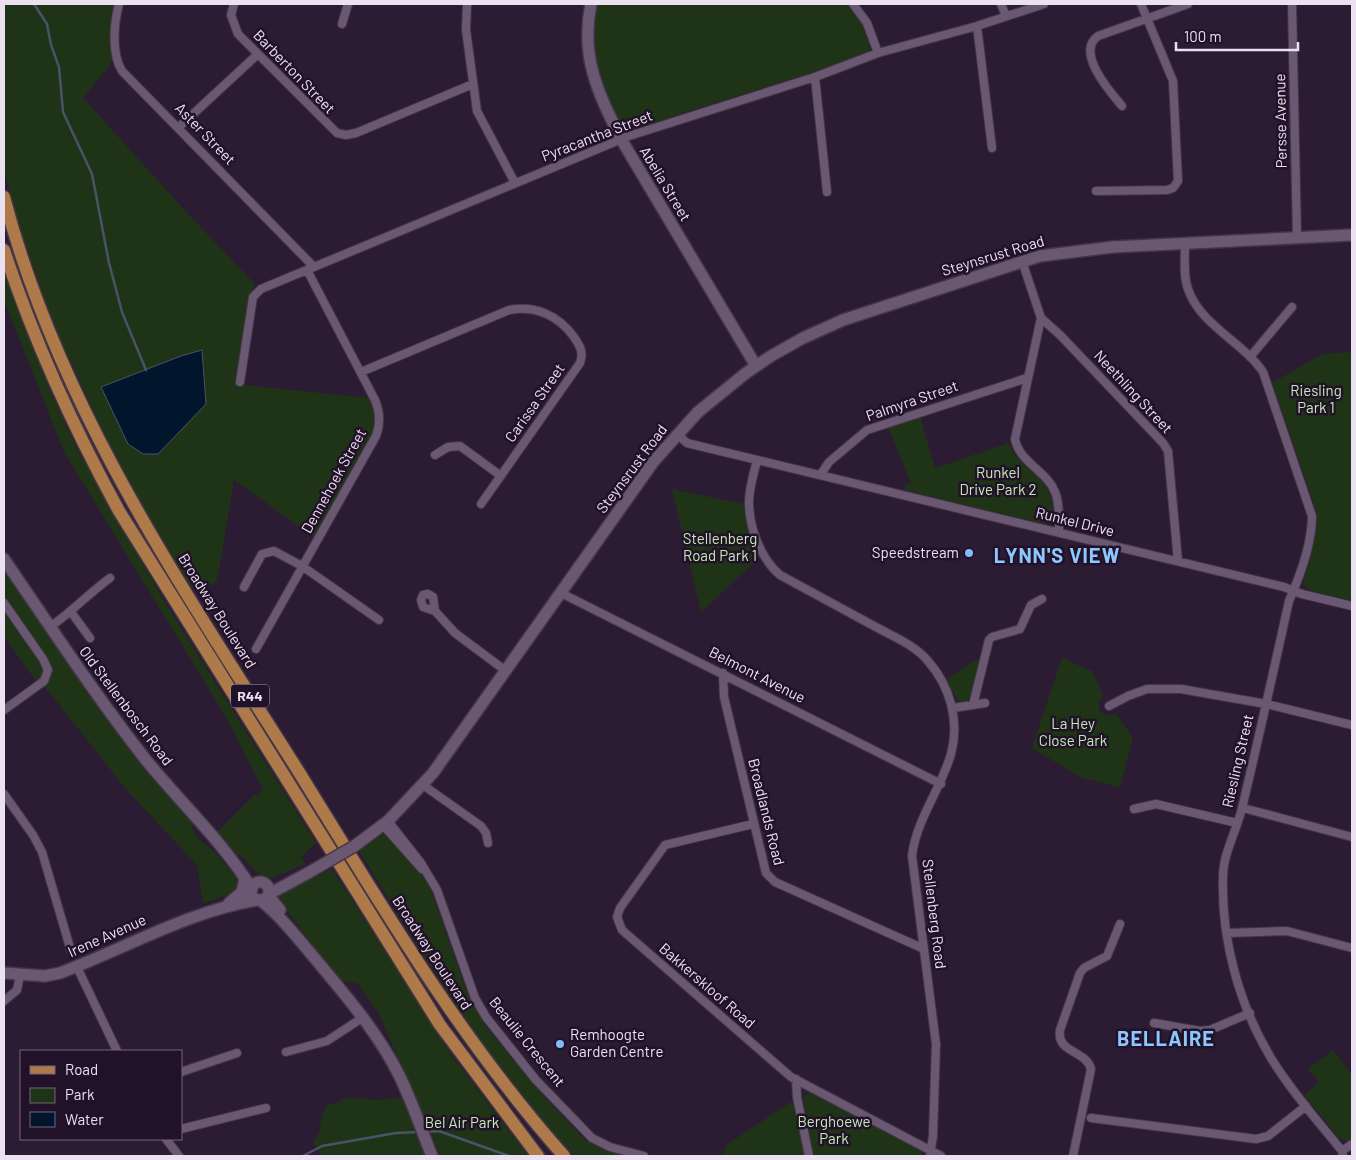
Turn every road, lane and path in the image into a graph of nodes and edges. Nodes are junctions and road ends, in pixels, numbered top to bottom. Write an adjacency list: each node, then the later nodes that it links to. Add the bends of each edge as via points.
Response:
1 (119, 4): 21 (street, Aster Street, via 115,28 119,65)
2 (234, 4): 16 (street, Barberton Street, via 231,15 233,27)
3 (348, 4): 14 (street)
4 (468, 4): 19 (street, via 466,30)
5 (591, 4): 22 (street, Abelia Street, via 586,39 589,61 602,101)
6 (853, 4): 17 (street, via 868,23)
7 (1001, 4): 12 (street)
8 (1044, 4): 12 (street, Pyracantha Street)
9 (1141, 4): 13 (street)
10 (1188, 4): 13 (street)
11 (1292, 4): 29 (street, Persse Avenue)
12 (1006, 16): 15 (street, Pyracantha Street)
13 (1147, 18): 20 (street, via 1098,36 1090,45 1099,78); 25 (street, via 1173,81 1178,181 1167,190)
14 (342, 24)
15 (977, 26): 17 (street, Pyracantha Street); 23 (street)
16 (258, 54): 19 (street, Barberton Street, via 329,128 341,134 356,133); 21 (street)
17 (878, 54): 18 (street, Pyracantha Street)
18 (815, 77): 22 (street, Pyracantha Street); 26 (street)
19 (473, 84): 24 (street, via 479,118)
20 (1122, 106)
21 (179, 127): 33 (street, Aster Street)
22 (621, 139): 24 (street, Pyracantha Street); 37 (street, Abelia Street)
23 (992, 148)
24 (515, 183): 33 (street, Pyracantha Street)
25 (1096, 191)
26 (827, 192)
27 (4, 197): 118 (main road, Broadway Boulevard / R44, via 46,325 126,494 446,1006 507,1088)
28 (1352, 235): 29 (street, Steynsrust Road)
29 (1297, 237): 30 (street, Steynsrust Road)
30 (1185, 243): 32 (street, Steynsrust Road, via 1080,250); 36 (street, Riesling Street, via 1185,278 1190,296 1206,316)
31 (4, 250): 117 (main road, Broadway Boulevard / R44, via 46,364 80,439 119,511 440,1025)
32 (1022, 261): 35 (street, Neethling Street); 37 (street, Steynsrust Road, via 843,320 797,341)
33 (310, 269): 38 (street, Dennehoek Street); 40 (street, Pyracantha Street, via 255,294)
34 (1292, 307): 36 (street)
35 (1041, 318): 39 (street); 48 (street, Neethling Street, via 1163,443 1170,459)
36 (1250, 357): 53 (street, Riesling Street, via 1266,379 1310,506 1310,532)
37 (756, 366): 41 (street, Steynsrust Road, via 698,412)
38 (360, 372): 45 (street, Carissa Street, via 509,310 528,309 556,318 566,325 579,344 582,353 580,363); 50 (street, Dennehoek Street, via 378,406 378,430)
39 (1027, 378): 44 (street, Palmyra Street, via 876,426 860,434 829,462); 47 (street, via 1015,432 1016,444 1055,493)
40 (240, 382)
41 (677, 434): 43 (street, Runkel Drive, via 687,443); 54 (street, Steynsrust Road, via 654,461)
42 (436, 455): 45 (street, via 448,447 460,446)
43 (757, 460): 44 (street, Runkel Drive); 70 (street, Stellenberg Road, via 749,511 761,552 772,568 921,654 938,676)
44 (821, 474): 47 (street, Runkel Drive)
45 (501, 476): 46 (street, Carissa Street)
46 (482, 504)
47 (1059, 532): 48 (street, Runkel Drive)
48 (1178, 561): 53 (street, Runkel Drive)
49 (6, 565): 61 (street, Old Stellenbosch Road)
50 (302, 566): 52 (street, via 274,551 267,551 262,554); 60 (street); 63 (street, Dennehoek Street)
51 (110, 578): 58 (street)
52 (244, 587)
53 (1294, 591): 57 (street, Runkel Drive); 67 (street, Riesling Street)
54 (561, 593): 64 (street, Steynsrust Road); 65 (street, Belmont Avenue)
55 (1042, 599): 68 (street, via 1031,605 1020,629 989,640)
56 (4, 603): 71 (street, via 48,670 44,681)
57 (1352, 606)
58 (71, 612): 61 (street); 62 (street)
59 (435, 612): 64 (street, via 455,633)
60 (379, 620)
61 (50, 627): 83 (street, Old Stellenbosch Road, via 125,733)
62 (90, 638)
63 (256, 649)
64 (506, 671): 74 (street, Steynsrust Road)
65 (723, 673): 73 (street, Belmont Avenue); 79 (street, Broadlands Road, via 724,697)
66 (985, 703): 68 (street)
67 (1266, 704): 69 (street, via 1166,688 1138,692); 72 (street); 76 (street, Riesling Street)
68 (973, 705): 70 (street)
69 (1109, 706)
70 (953, 708): 73 (street, Stellenberg Road, via 954,736)
71 (4, 710)
72 (1352, 725)
73 (941, 784): 93 (street, Stellenberg Road, via 917,834 912,856)
74 (422, 785): 80 (street, Steynsrust Road); 82 (street, via 481,826)
75 (4, 794): 94 (street, via 42,852)
76 (1242, 808): 78 (street, Riesling Street); 81 (street)
77 (1134, 809): 78 (street, via 1156,804)
78 (1237, 823): 90 (street, Riesling Street, via 1224,869)
79 (753, 824): 93 (street, Broadlands Road, via 763,867 774,882); 106 (street, Bakkerskloof Road, via 665,846 620,908 618,924)
80 (383, 825): 85 (street, Steynsrust Road, bridge, via 346,852 308,873); 119 (street, Beaulie Crescent, via 427,873 437,890 475,998 486,1018 536,1080 592,1138)
81 (1352, 837)
82 (488, 843)
83 (235, 863): 84 (street, Old Stellenbosch Road); 85 (street, Old Stellenbosch Road)
84 (245, 878): 85 (street, Old Stellenbosch Road); 87 (street, via 242,892)
85 (261, 892): 86 (street, Irene Avenue); 87 (street, Irene Avenue); 89 (street, Old Stellenbosch Road); 91 (street, Old Stellenbosch Road)
86 (243, 902): 87 (street, Irene Avenue); 89 (street, via 264,909)
87 (225, 905): 95 (street, Irene Avenue, via 149,934)
88 (1120, 924): 122 (street, via 1107,956 1080,973 1059,1036 1062,1044 1087,1060 1091,1069)
89 (288, 929): 91 (street, Old Stellenbosch Road)
90 (1228, 933): 92 (street, via 1288,931); 99 (street, Riesling Street, via 1233,969)
91 (301, 942): 100 (street, Old Stellenbosch Road)
92 (1352, 948)
93 (924, 949): 113 (street, Stellenberg Road, via 936,1044 934,1136)
94 (71, 951)
95 (77, 967): 97 (street, Irene Avenue, via 51,975); 102 (street)
96 (4, 973): 97 (street, Irene Avenue)
97 (20, 974): 98 (street, via 17,990)
98 (4, 1001)
99 (1250, 1013): 101 (street, via 1210,1030); 107 (street, Riesling Street, via 1271,1058)
100 (362, 1018): 103 (street, via 327,1041); 116 (street, Old Stellenbosch Road, via 399,1076)
101 (1154, 1022)
102 (116, 1050)
103 (286, 1052)
104 (236, 1053): 105 (street)
105 (182, 1072)
106 (796, 1079): 113 (street, Bakkerskloof Road); 120 (street)
107 (1306, 1106): 109 (street, via 1268,1136 1256,1139); 114 (street, Riesling Street)
108 (266, 1108): 110 (street)
109 (1091, 1118)
110 (182, 1129)
111 (167, 1140): 115 (street)
112 (1352, 1144): 114 (street)
113 (930, 1154): 121 (street, Bakkerskloof Road)
114 (1342, 1154)
115 (179, 1156)
116 (432, 1156)
117 (538, 1156)
118 (564, 1156)
119 (644, 1156)
120 (809, 1156)
121 (941, 1156)
122 (1073, 1156)

